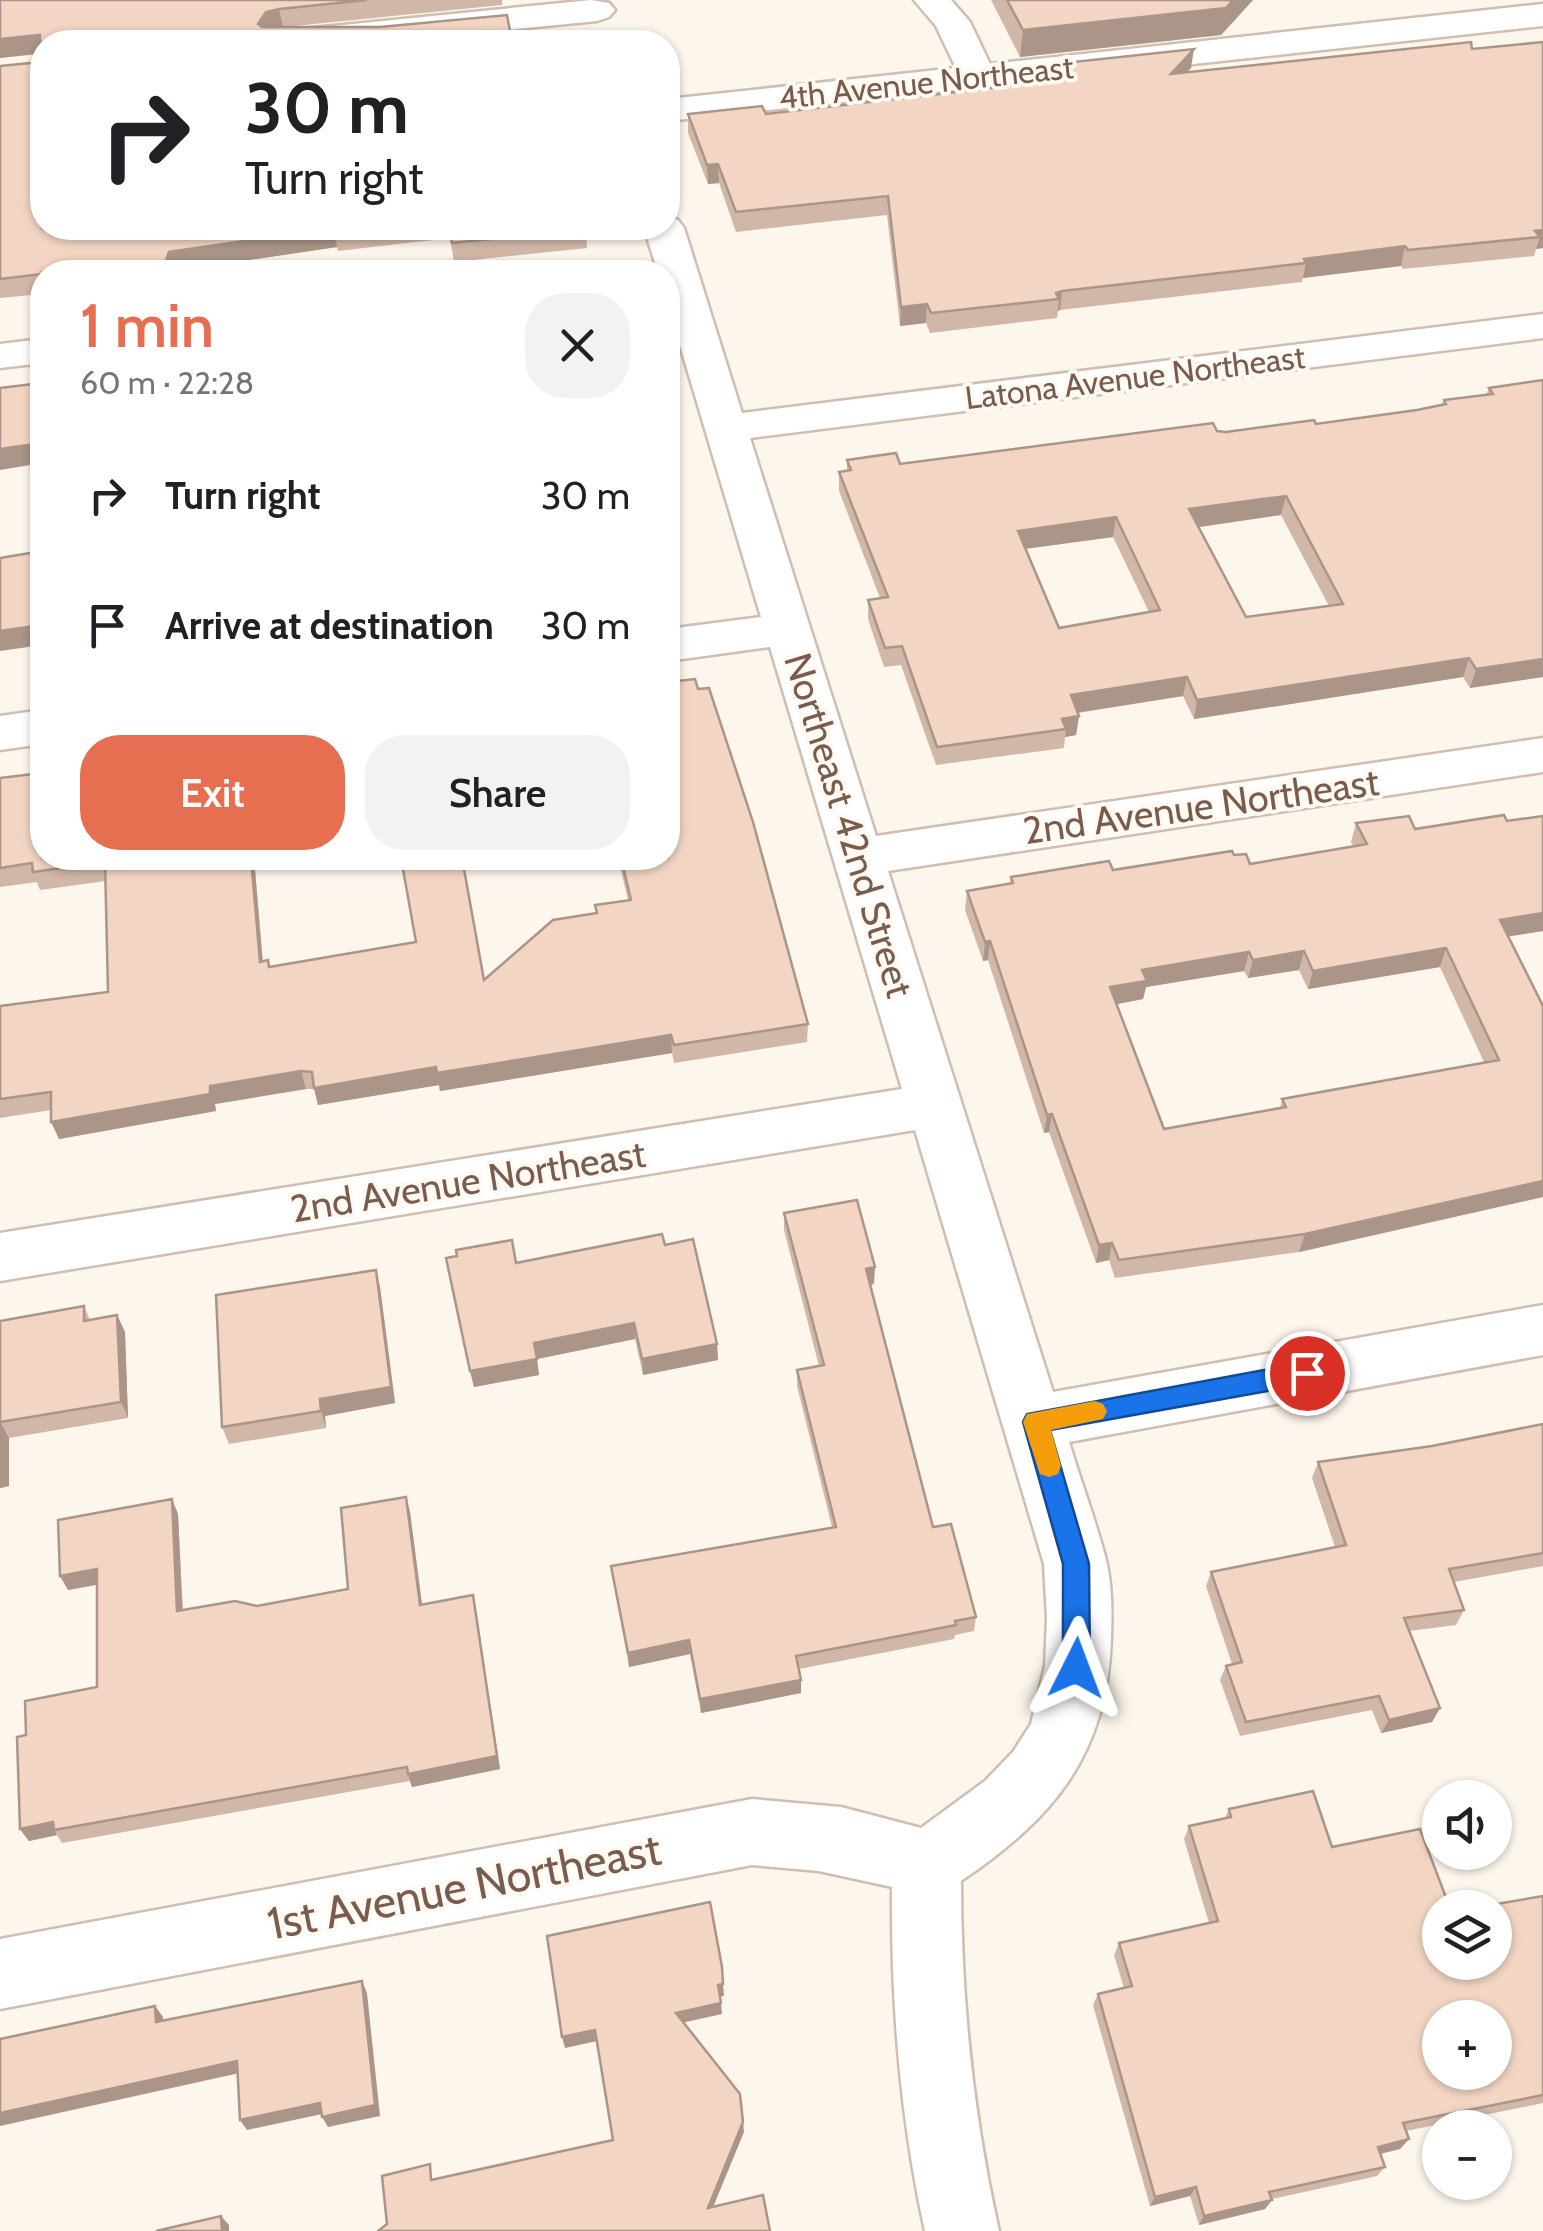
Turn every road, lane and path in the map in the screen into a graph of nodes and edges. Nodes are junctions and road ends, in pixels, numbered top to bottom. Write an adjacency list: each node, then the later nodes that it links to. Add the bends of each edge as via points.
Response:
1 (932, 0): 5 (street, via 952,22)
2 (1543, 15): 5 (street, 4th Avenue Northeast)
3 (599, 18): 4 (street)
4 (442, 30)
5 (978, 76): 6 (street, 4th Avenue Northeast)
6 (680, 109)
7 (680, 295): 11 (street, Northeast 42nd Street)
8 (1543, 326): 11 (street, Latona Avenue Northeast)
9 (30, 353): 10 (street)
10 (0, 356)
11 (726, 428): 12 (street, Northeast 42nd Street)
12 (789, 629): 13 (street); 17 (street, Northeast 42nd Street)
13 (680, 643)
14 (30, 729): 15 (street)
15 (0, 733)
16 (1543, 755): 17 (street, 2nd Avenue Northeast)
17 (858, 857): 18 (street, Northeast 42nd Street)
18 (936, 1105): 19 (street, 2nd Avenue Northeast); 21 (street, Northeast 42nd Street)
19 (0, 1258)
20 (1543, 1330): 21 (street)
21 (1036, 1422): 22 (street, Northeast 42nd Street, via 1076,1564 1074,1697 1048,1762 1020,1798)
22 (927, 1864): 23 (street, 1st Avenue Northeast, via 837,1839 752,1832); 24 (street, via 932,2080)
23 (0, 1974)
24 (962, 2231)

